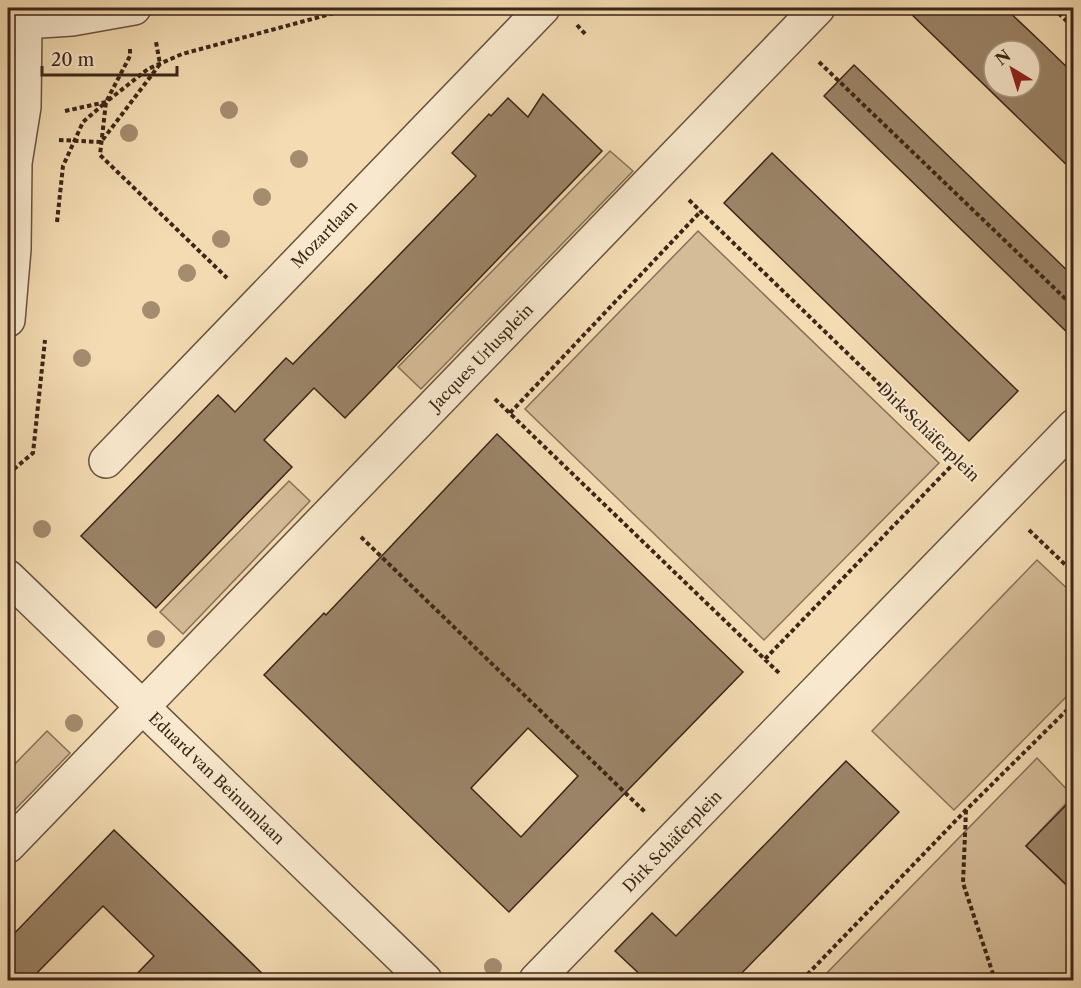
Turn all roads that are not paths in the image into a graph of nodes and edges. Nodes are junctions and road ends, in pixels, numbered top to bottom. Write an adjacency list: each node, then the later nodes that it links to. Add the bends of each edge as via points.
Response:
1 (543, 8): 7 (street, Mozartlaan)
2 (818, 8): 9 (street, Jacques Urlusplein)
3 (128, 9): 4 (street)
4 (18, 18): 5 (street, via 22,120 15,163)
5 (8, 320)
6 (1074, 426): 12 (street, Dirk Schäferplein)
7 (105, 461)
8 (8, 577): 9 (street, Eduard van Beinumlaan)
9 (143, 705): 10 (street, Jacques Urlusplein); 11 (street, Eduard van Beinumlaan)
10 (8, 846)
11 (424, 981)
12 (536, 981)

